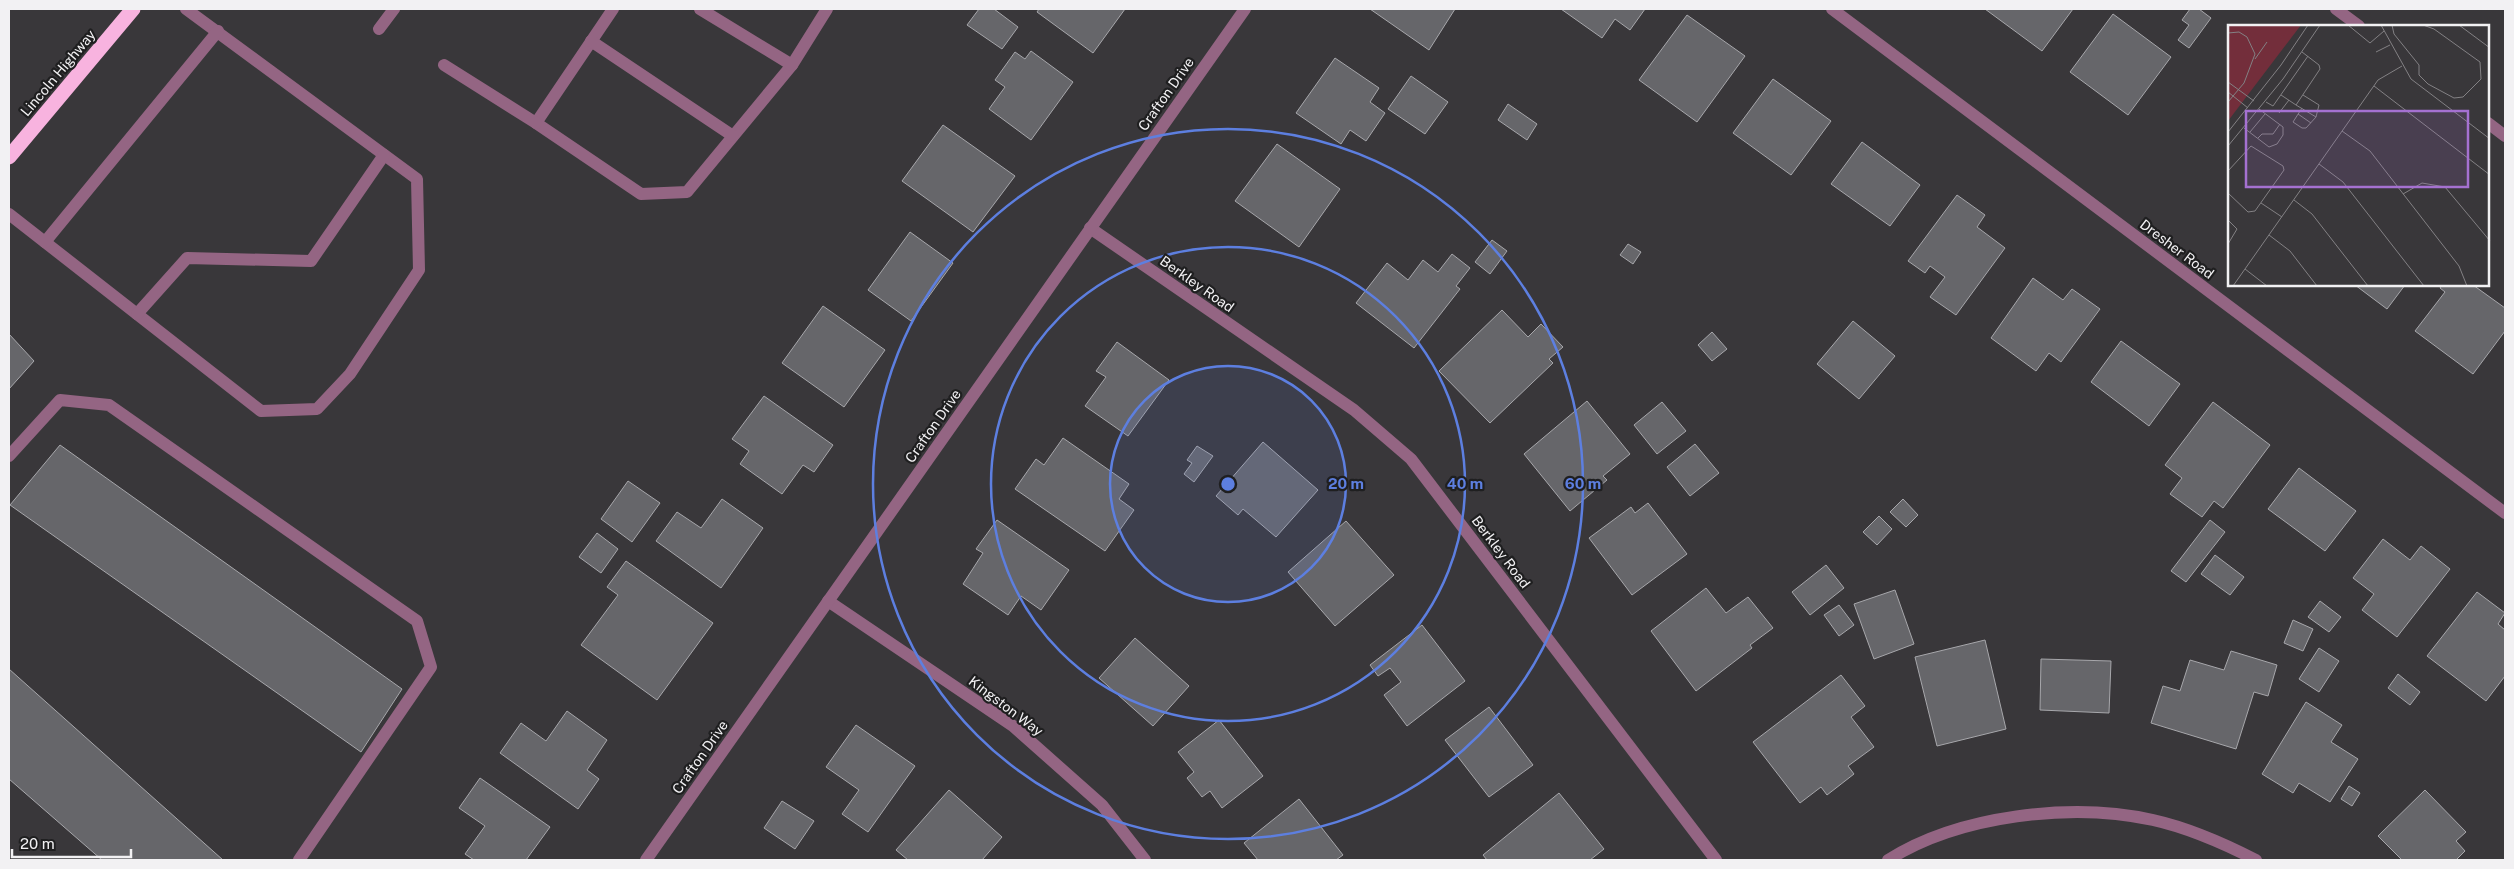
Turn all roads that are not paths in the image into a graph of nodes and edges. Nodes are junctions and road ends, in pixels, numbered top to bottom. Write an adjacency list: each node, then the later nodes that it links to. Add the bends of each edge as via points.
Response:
1 (133, 9): 21 (highway, Lincoln Highway)
2 (186, 9): 12 (street)
3 (394, 9): 11 (street)
4 (613, 9): 13 (street)
5 (700, 9): 15 (street)
6 (827, 9): 15 (street)
7 (1245, 9): 23 (street, Crafton Drive)
8 (1832, 9): 27 (street, Dresher Road)
9 (2336, 9): 10 (street)
10 (2358, 25)
11 (380, 29)
12 (218, 31): 20 (street); 24 (street)
13 (591, 41): 16 (street); 18 (street)
14 (444, 65): 16 (street)
15 (792, 65): 18 (street)
16 (536, 122): 18 (street, via 640,194 688,192)
17 (2489, 124): 19 (street)
18 (734, 136)
19 (2505, 136)
20 (384, 155): 25 (street, via 311,261 187,258); 25 (street, via 417,179 419,270 350,374 317,409 261,411)
21 (9, 157)
22 (9, 214): 24 (street)
23 (1090, 228): 28 (street, Crafton Drive); 32 (street, Berkley Road, via 1354,410 1411,459)
24 (45, 242): 25 (street)
25 (137, 314)
26 (9, 456): 29 (street, via 60,400 109,405 417,621 432,667)
27 (2505, 513)
28 (828, 601): 30 (street, Crafton Drive); 31 (street, Kingston Way, via 1013,726 1102,805)
29 (299, 860)
30 (646, 860)
31 (1145, 860)
32 (1716, 860)
33 (1888, 860): 34 (street, via 1946,833 2001,818 2096,811 2154,820 2203,835)
34 (2256, 860)

